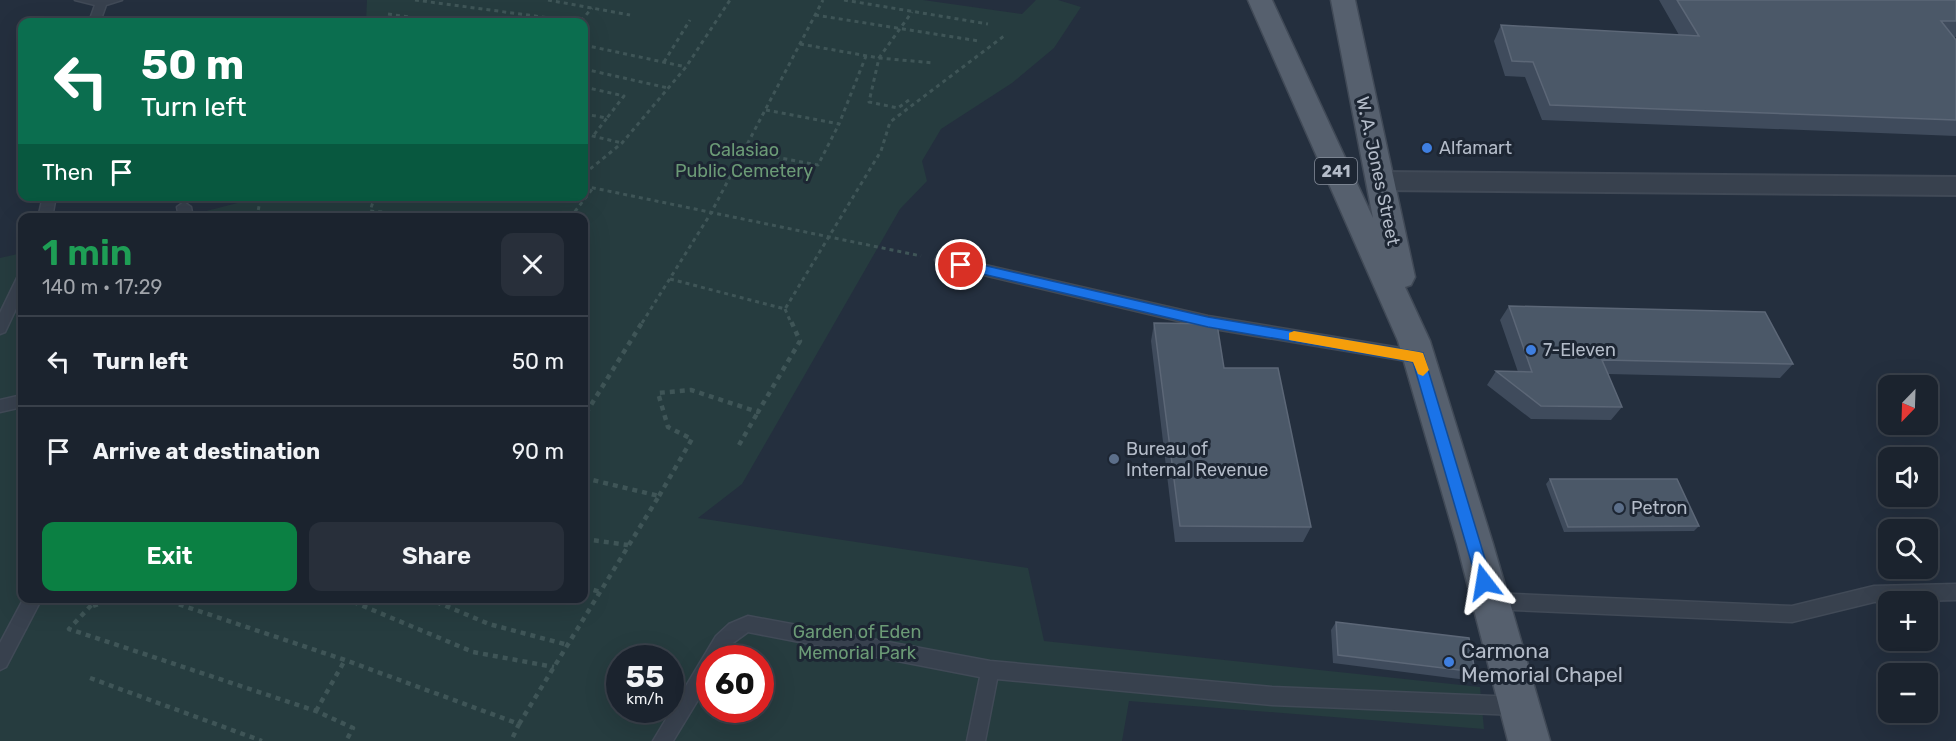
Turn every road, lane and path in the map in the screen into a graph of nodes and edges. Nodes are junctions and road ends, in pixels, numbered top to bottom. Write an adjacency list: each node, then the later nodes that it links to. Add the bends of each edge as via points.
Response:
1 (81, 0): 10 (lane)
2 (116, 0): 10 (lane)
3 (415, 0): 18 (path)
4 (548, 0): 11 (path)
5 (730, 0): 31 (path)
6 (823, 0): 15 (path)
7 (844, 0): 12 (path)
8 (1260, 0): 63 (main road, 241)
9 (1344, 0): 45 (main road, W. A. Jones Street)
10 (100, 3): 16 (lane)
11 (592, 8): 14 (path); 19 (path)
12 (912, 12): 21 (path); 22 (path)
13 (388, 14): 17 (path)
14 (630, 15)
15 (815, 15): 22 (path); 25 (path)
16 (96, 18)
17 (416, 18)
18 (551, 18)
19 (584, 18)
20 (690, 21): 29 (path)
21 (988, 24)
22 (899, 28): 24 (path); 28 (path)
23 (1004, 36): 57 (path, via 890,122 881,151)
24 (979, 41)
25 (800, 44): 27 (path); 36 (path)
26 (588, 46): 29 (path)
27 (866, 56): 28 (path); 39 (path)
28 (879, 58): 30 (path); 35 (path, via 869,102 898,108)
29 (664, 62): 31 (path)
30 (934, 63)
31 (686, 67): 34 (path)
32 (588, 70): 34 (path)
33 (588, 88): 38 (path, via 624,96)
34 (668, 88): 42 (path)
35 (909, 100)
36 (766, 110): 39 (path); 43 (path)
37 (588, 115): 38 (path)
38 (607, 118): 41 (path)
39 (839, 124): 43 (path, via 818,165)
40 (588, 135): 41 (path)
41 (593, 136): 42 (path)
42 (622, 143): 44 (path)
43 (744, 151): 56 (path)
44 (588, 171)
45 (1380, 181): 46 (street); 63 (main road, W. A. Jones Street)
46 (1956, 186)
47 (588, 187): 48 (path)
48 (593, 188): 49 (path); 56 (path)
49 (588, 195)
50 (373, 201): 54 (path, via 370,212)
51 (583, 201): 55 (path)
52 (259, 206): 53 (path)
53 (258, 213)
54 (383, 213)
55 (574, 213)
56 (711, 213): 57 (path); 59 (path)
57 (829, 237): 58 (path); 61 (path)
58 (942, 260): 63 (lane, via 1208,322)
59 (670, 279): 61 (path); 66 (path)
60 (18, 290): 62 (lane)
61 (785, 309): 67 (path, via 800,340)
62 (0, 327)
63 (1416, 349): 76 (main road, 241)
64 (18, 402): 65 (lane)
65 (0, 406)
66 (588, 410)
67 (758, 412): 68 (path); 70 (path, via 691,390 658,393 668,427 692,439)
68 (739, 445)
69 (588, 479): 70 (path)
70 (659, 496): 72 (path)
71 (588, 540): 72 (path)
72 (628, 546): 74 (path)
73 (588, 588): 74 (path)
74 (600, 592): 84 (path)
75 (1956, 592): 76 (lane, via 1874,594 1792,614)
76 (1489, 600): 92 (main road, 241)
77 (31, 603): 87 (lane)
78 (94, 603): 83 (path)
79 (101, 603): 83 (path)
80 (175, 603): 86 (path)
81 (357, 603): 88 (path, via 473,652)
82 (439, 603): 84 (path, via 489,624)
83 (90, 607): 93 (path, via 69,629)
84 (568, 645): 88 (path)
85 (720, 645): 89 (lane, via 734,628 748,624)
86 (345, 660): 93 (path); 94 (path)
87 (0, 661)
88 (554, 667): 94 (path)
89 (990, 670): 92 (lane, via 1272,696); 99 (lane)
90 (90, 678): 95 (path)
91 (696, 685): 98 (lane)
92 (1520, 706): 100 (main road, 241)
93 (316, 711): 96 (path, via 353,729)
94 (519, 724): 97 (path)
95 (262, 741)
96 (346, 741)
97 (511, 741)
98 (662, 741)
99 (976, 741)
100 (1529, 741)

